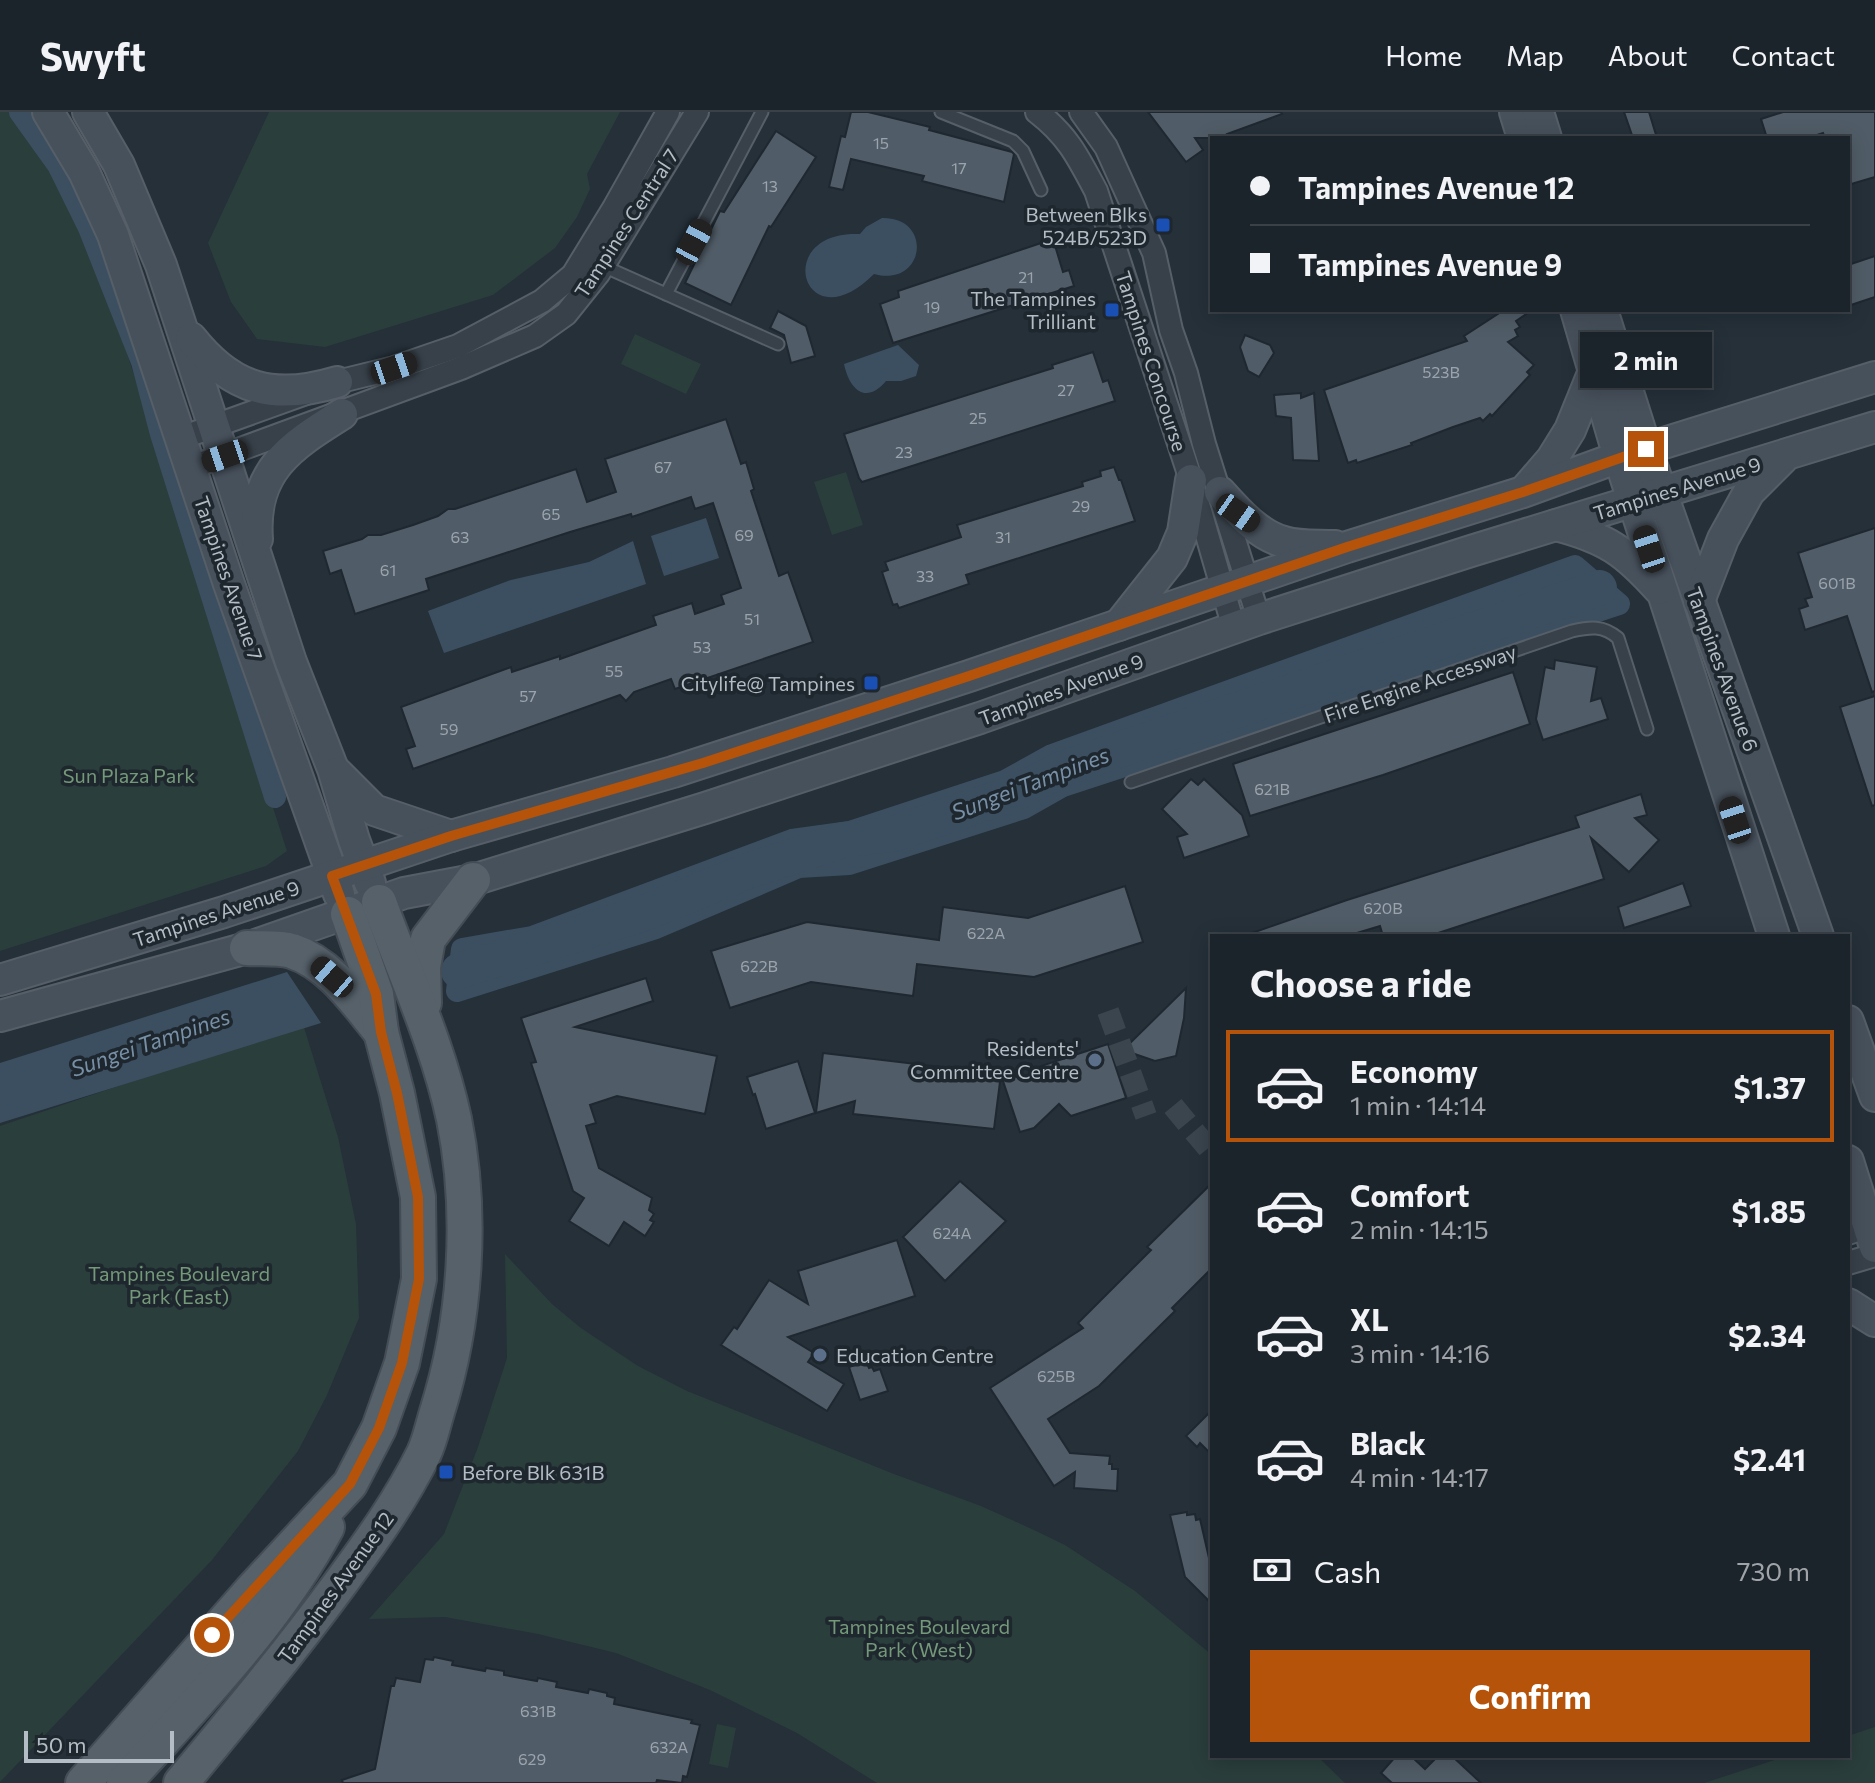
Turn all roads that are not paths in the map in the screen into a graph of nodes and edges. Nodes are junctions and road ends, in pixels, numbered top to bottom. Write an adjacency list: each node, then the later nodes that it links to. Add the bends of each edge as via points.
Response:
1 (48, 112): 26 (main road, Tampines Avenue 7, via 113,235)
2 (88, 112): 18 (main road, Tampines Avenue 7, via 145,223)
3 (668, 112): 22 (street, Tampines Central 7, via 573,275 542,301 458,346)
4 (697, 112): 14 (street, Tampines Central 7)
5 (762, 112): 15 (lane)
6 (941, 112): 13 (lane, via 1013,141)
7 (1037, 112): 31 (street, Tampines Concourse, via 1059,129 1096,191)
8 (1081, 112): 32 (street, Tampines Concourse, via 1106,147 1154,253 1171,330)
9 (1515, 112): 11 (main road)
10 (1538, 112): 12 (main road)
11 (1522, 136)
12 (1545, 136)
13 (1041, 190)
14 (603, 266): 15 (lane); 23 (street, Tampines Central 7, via 566,314 535,336)
15 (666, 294): 19 (lane)
16 (1577, 312): 20 (main road, Tampines Avenue 6)
17 (1602, 312): 27 (main road, Tampines Avenue 6)
18 (181, 324): 22 (main road, via 217,367 246,384 293,392); 24 (main road, Tampines Avenue 7)
19 (778, 344)
20 (1594, 371): 27 (main road, Tampines Avenue 6); 33 (main road, via 1570,430)
21 (1875, 377): 27 (main road)
22 (337, 382): 24 (street, Tampines Central 7)
23 (342, 414): 29 (street, Tampines Central 7); 37 (main road, via 298,442 272,468 258,518)
24 (215, 426): 26 (street, Tampines Central 7); 29 (main road, Tampines Avenue 7)
25 (1875, 427): 28 (main road, Tampines Avenue 9)
26 (181, 438): 30 (main road, Tampines Avenue 7)
27 (1632, 453): 33 (main road); 34 (main road, Tampines Avenue 6)
28 (1787, 453): 34 (main road, Tampines Avenue 9); 40 (main road, via 1749,492 1723,539)
29 (225, 456): 30 (street, Tampines Central 7); 37 (main road, Tampines Avenue 7)
30 (192, 467): 48 (main road, Tampines Avenue 7)
31 (1191, 480): 38 (street, Tampines Concourse); 42 (main road, via 1183,532 1172,558)
32 (1220, 492): 36 (main road, via 1238,513 1285,543); 38 (street, Tampines Concourse)
33 (1523, 492): 36 (main road)
34 (1648, 498): 35 (main road, Tampines Avenue 9); 39 (main road, Tampines Avenue 6); 40 (main road, Tampines Avenue 6)
35 (1554, 525): 39 (main road, via 1590,534 1626,555); 41 (main road, Tampines Avenue 9)
36 (1347, 547): 38 (main road)
37 (259, 560): 44 (main road, Tampines Avenue 7)
38 (1235, 586): 41 (street, Tampines Concourse); 42 (main road, Tampines Avenue 9)
39 (1663, 594): 51 (main road, Tampines Avenue 6)
40 (1699, 601): 52 (main road, Tampines Avenue 6)
41 (1247, 623): 49 (main road, Tampines Avenue 9, via 952,728)
42 (1118, 626): 46 (main road, Tampines Avenue 9, via 673,772)
43 (1647, 729): 45 (lane, Fire Engine Accessway, via 1618,638 1609,630 1590,628)
44 (333, 769): 46 (main road, via 374,810); 47 (main road, Tampines Avenue 7)
45 (1131, 782)
46 (451, 836): 47 (main road, Tampines Avenue 9)
47 (363, 866): 48 (main road, Tampines Avenue 9); 50 (main road, Tampines Avenue 7)
48 (332, 876): 50 (main road, Tampines Avenue 7); 54 (main road, Tampines Avenue 9)
49 (473, 880): 50 (main road, Tampines Avenue 9, via 404,893); 56 (main road, via 428,939)
50 (363, 908): 53 (main road, Tampines Avenue 9); 56 (main road, Tampines Avenue 12); 58 (main road)
51 (1773, 934)
52 (1817, 934)
53 (247, 948): 55 (main road, Tampines Avenue 9); 58 (main road, Tampines Avenue 9, via 290,951 318,964)
54 (0, 980)
55 (0, 1016)
56 (425, 1023): 68 (main road, Tampines Avenue 12, via 453,1118 464,1238 457,1327 425,1451 377,1533 294,1646)
57 (1850, 1027): 59 (main road)
58 (381, 1032): 65 (main road, via 418,1197 419,1279 402,1363 379,1428)
59 (1875, 1096)
60 (1850, 1169): 61 (main road)
61 (1868, 1237): 62 (street)
62 (1850, 1260)
63 (1850, 1305): 64 (main road)
64 (1875, 1321)
65 (350, 1484): 66 (main road); 67 (main road, via 306,1567 244,1649)
66 (83, 1783)
67 (124, 1783)
68 (181, 1783)

